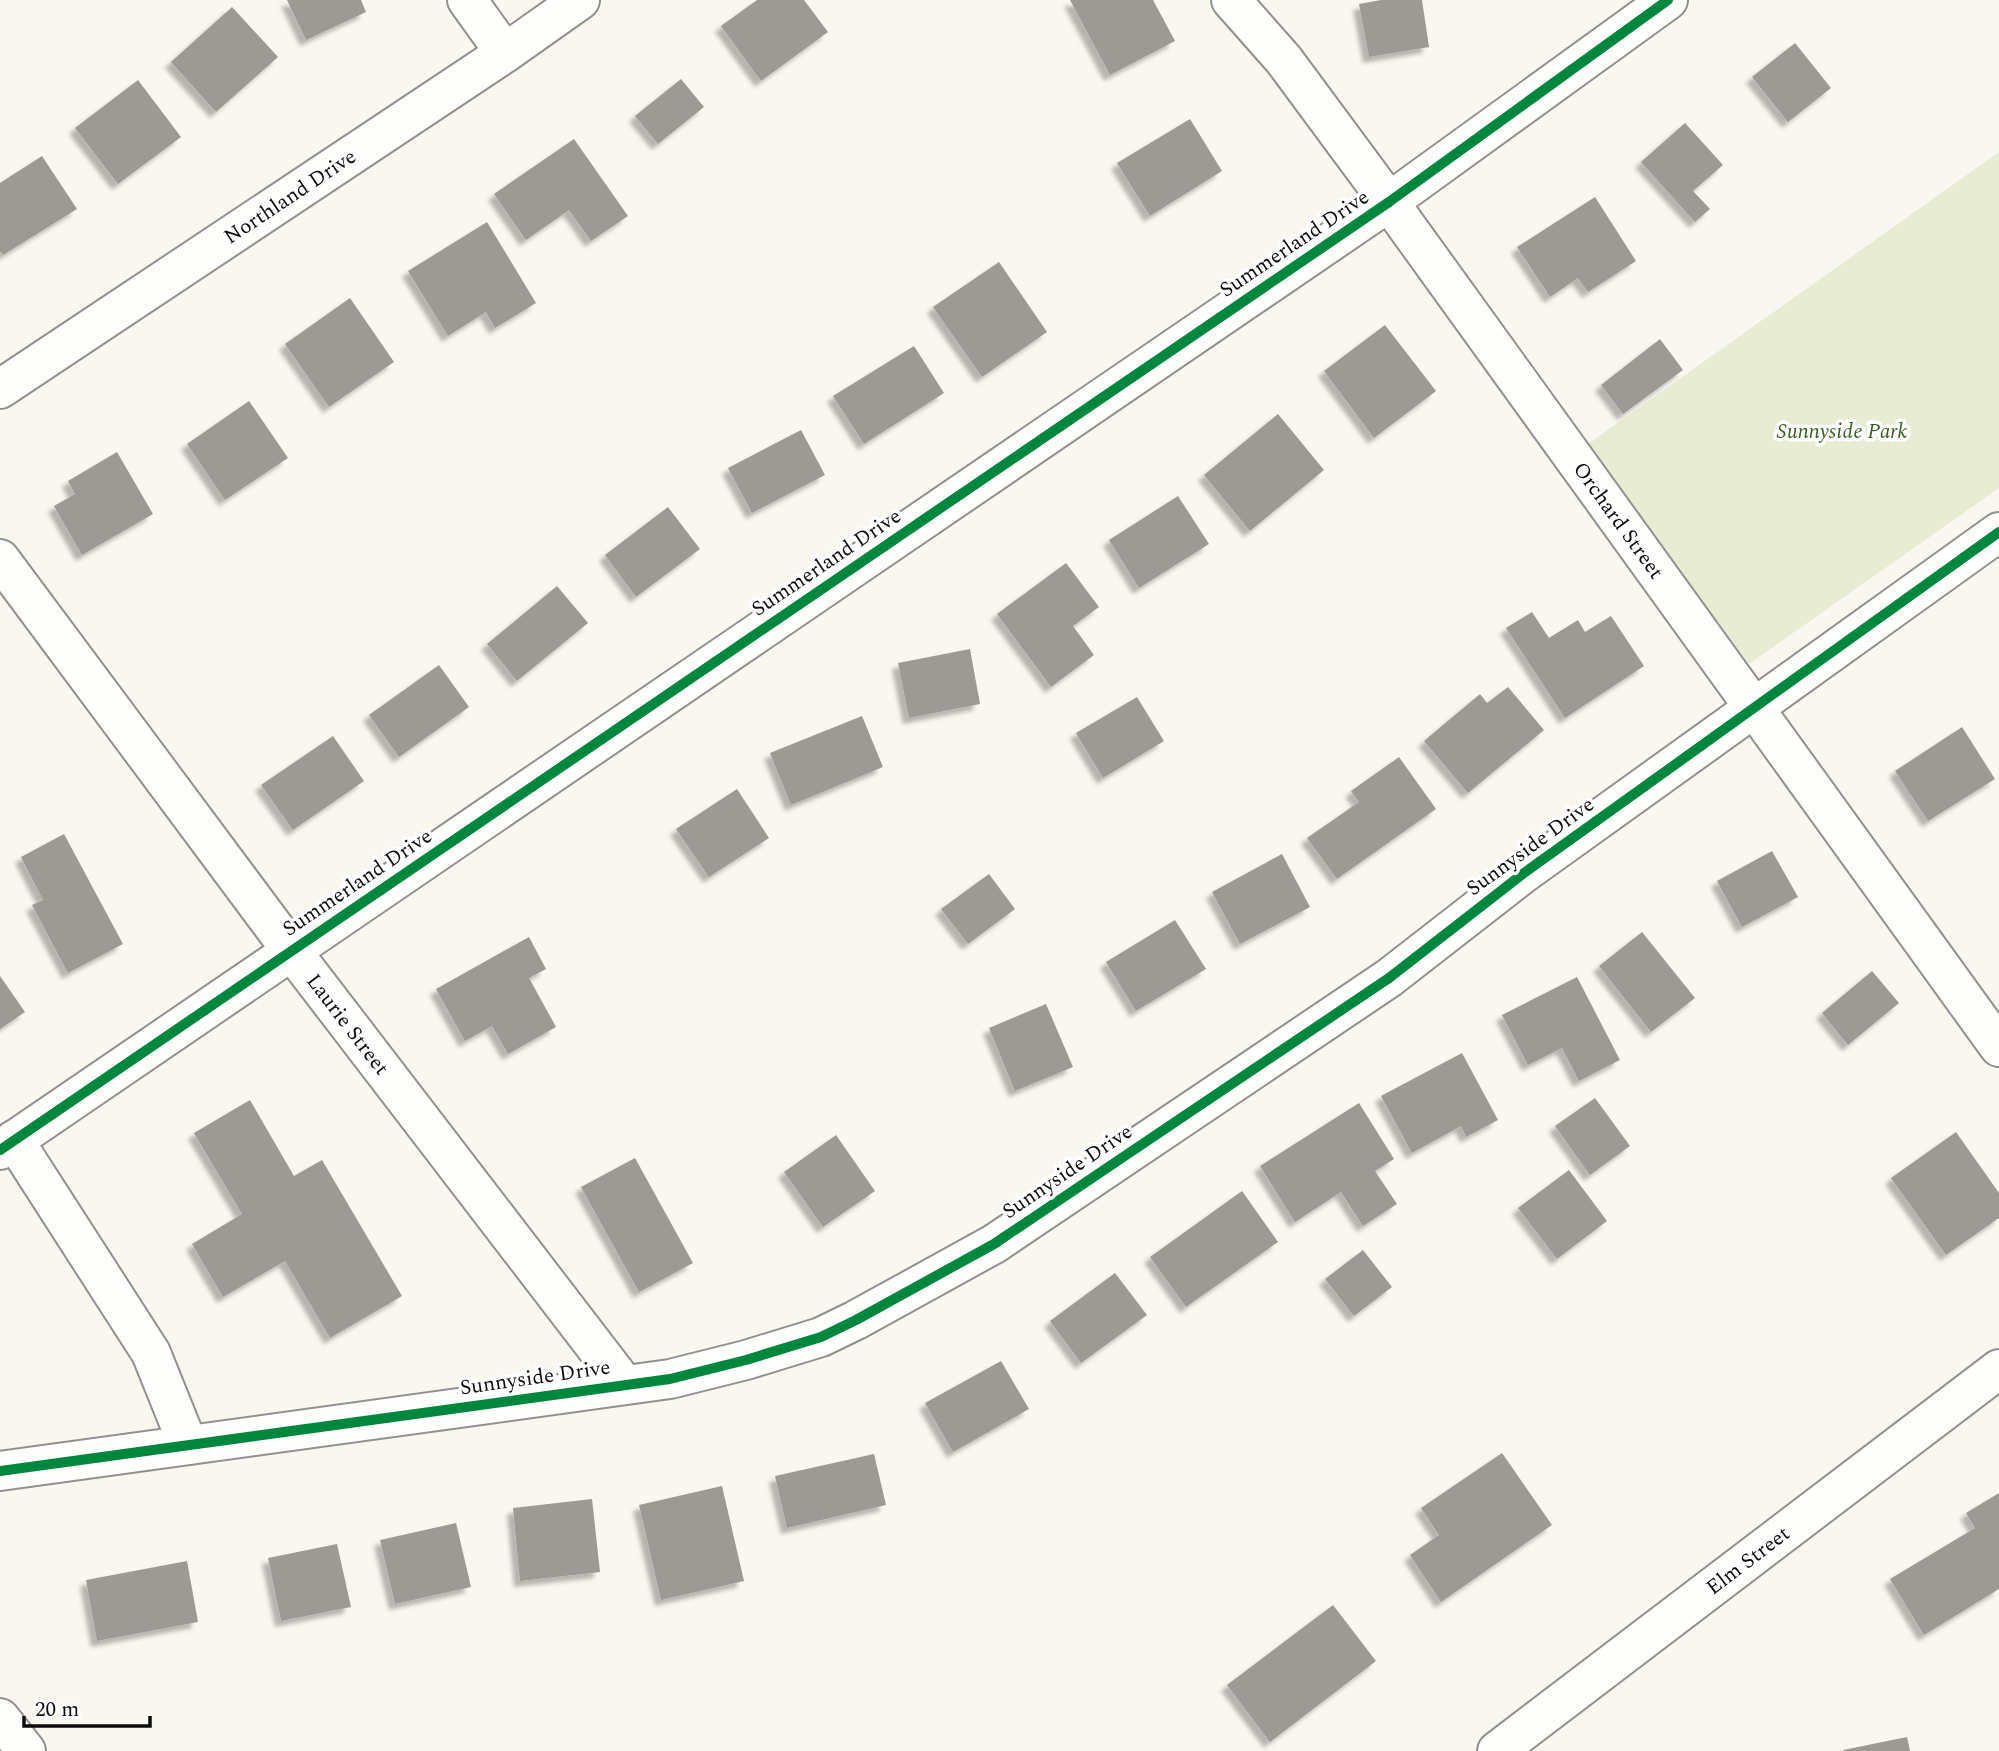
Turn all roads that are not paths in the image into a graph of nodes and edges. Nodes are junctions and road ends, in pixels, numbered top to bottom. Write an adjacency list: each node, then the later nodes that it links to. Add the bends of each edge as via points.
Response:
1 (467, 0): 5 (street)
2 (580, 0): 5 (street, Northland Drive)
3 (1231, 0): 6 (street, Orchard Street, via 1284,60)
4 (1668, 0): 6 (street, Summerland Drive)
5 (505, 53): 7 (street, Northland Drive)
6 (1389, 202): 10 (street, Orchard Street); 11 (street, Summerland Drive)
7 (0, 389)
8 (1999, 532): 10 (street, Sunnyside Drive)
9 (0, 559): 11 (street, Laurie Street)
10 (1756, 708): 12 (street, Orchard Street); 15 (street, Sunnyside Drive, via 1524,873 1389,978 994,1244 821,1337 670,1380)
11 (291, 950): 13 (street, Summerland Drive); 15 (street, Laurie Street)
12 (1999, 1046)
13 (7, 1145): 16 (street, via 150,1353)
14 (1999, 1369): 20 (street, Elm Street)
15 (624, 1384): 16 (street, Sunnyside Drive)
16 (188, 1445): 17 (street, Sunnyside Drive)
17 (0, 1471)
18 (0, 1718): 19 (street)
19 (26, 1751)
20 (1497, 1751)

